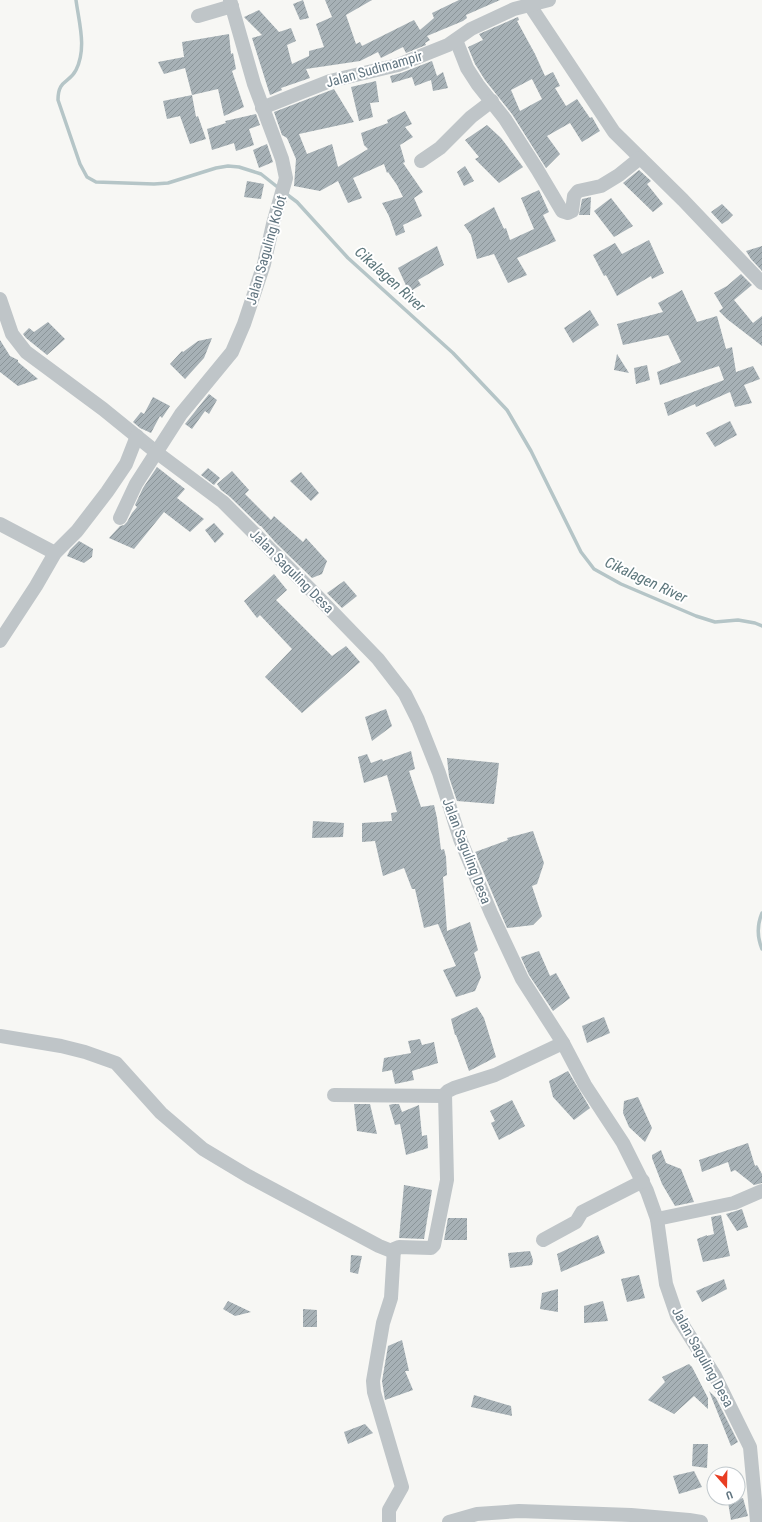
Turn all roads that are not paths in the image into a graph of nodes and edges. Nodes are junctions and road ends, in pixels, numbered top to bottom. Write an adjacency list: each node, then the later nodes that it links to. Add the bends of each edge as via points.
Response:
1 (549, 0): 3 (street, Jalan Sudimampir)
2 (231, 3): 4 (street); 7 (street, Jalan Saguling Kolot)
3 (529, 4): 5 (street, Jalan Sudimampir, via 490,19); 8 (street, via 614,132)
4 (198, 16)
5 (456, 40): 6 (street, via 467,68); 7 (street, Jalan Sudimampir, via 398,65 330,82)
6 (492, 101): 8 (street, via 560,209 565,212 572,211 574,196 578,191 601,186); 9 (street, via 471,116 440,148)
7 (262, 108): 13 (street, Jalan Saguling Kolot, via 282,159 286,178 264,264 232,352 181,414)
8 (640, 158): 10 (street)
9 (421, 161)
10 (762, 283)
11 (0, 299): 12 (street, Jalan Saguling Desa, via 12,334 26,352)
12 (137, 436): 13 (street, Jalan Saguling Desa); 16 (street, via 126,464 107,492 77,531)
13 (156, 452): 14 (street, Jalan Saguling Kolot, via 136,484); 19 (street, Jalan Saguling Desa, via 223,502 373,653 405,694 439,773 460,839 491,913 522,979)
14 (120, 518)
15 (0, 524): 16 (street)
16 (55, 553): 17 (street)
17 (0, 640)
18 (0, 1036): 26 (street, via 61,1046 116,1063 161,1113 203,1149 248,1176)
19 (562, 1043): 21 (street, via 495,1075 448,1091); 22 (street, Jalan Saguling Desa)
20 (334, 1095): 21 (street)
21 (445, 1096): 26 (street, via 447,1180 434,1245 431,1248 397,1247)
22 (643, 1180): 24 (street, Jalan Saguling Desa); 25 (street, via 582,1212 576,1222)
23 (762, 1191): 24 (street, via 734,1203)
24 (657, 1219): 27 (street, Jalan Saguling Desa, via 666,1284 677,1316 715,1376)
25 (543, 1240)
26 (394, 1252): 28 (street, via 391,1298 383,1323 373,1385 402,1487 389,1510)
27 (756, 1450): 31 (street, Jalan Saguling Desa)
28 (389, 1522)
29 (449, 1522): 30 (street, via 477,1514 519,1511 631,1515)
30 (701, 1522)
31 (757, 1522)

